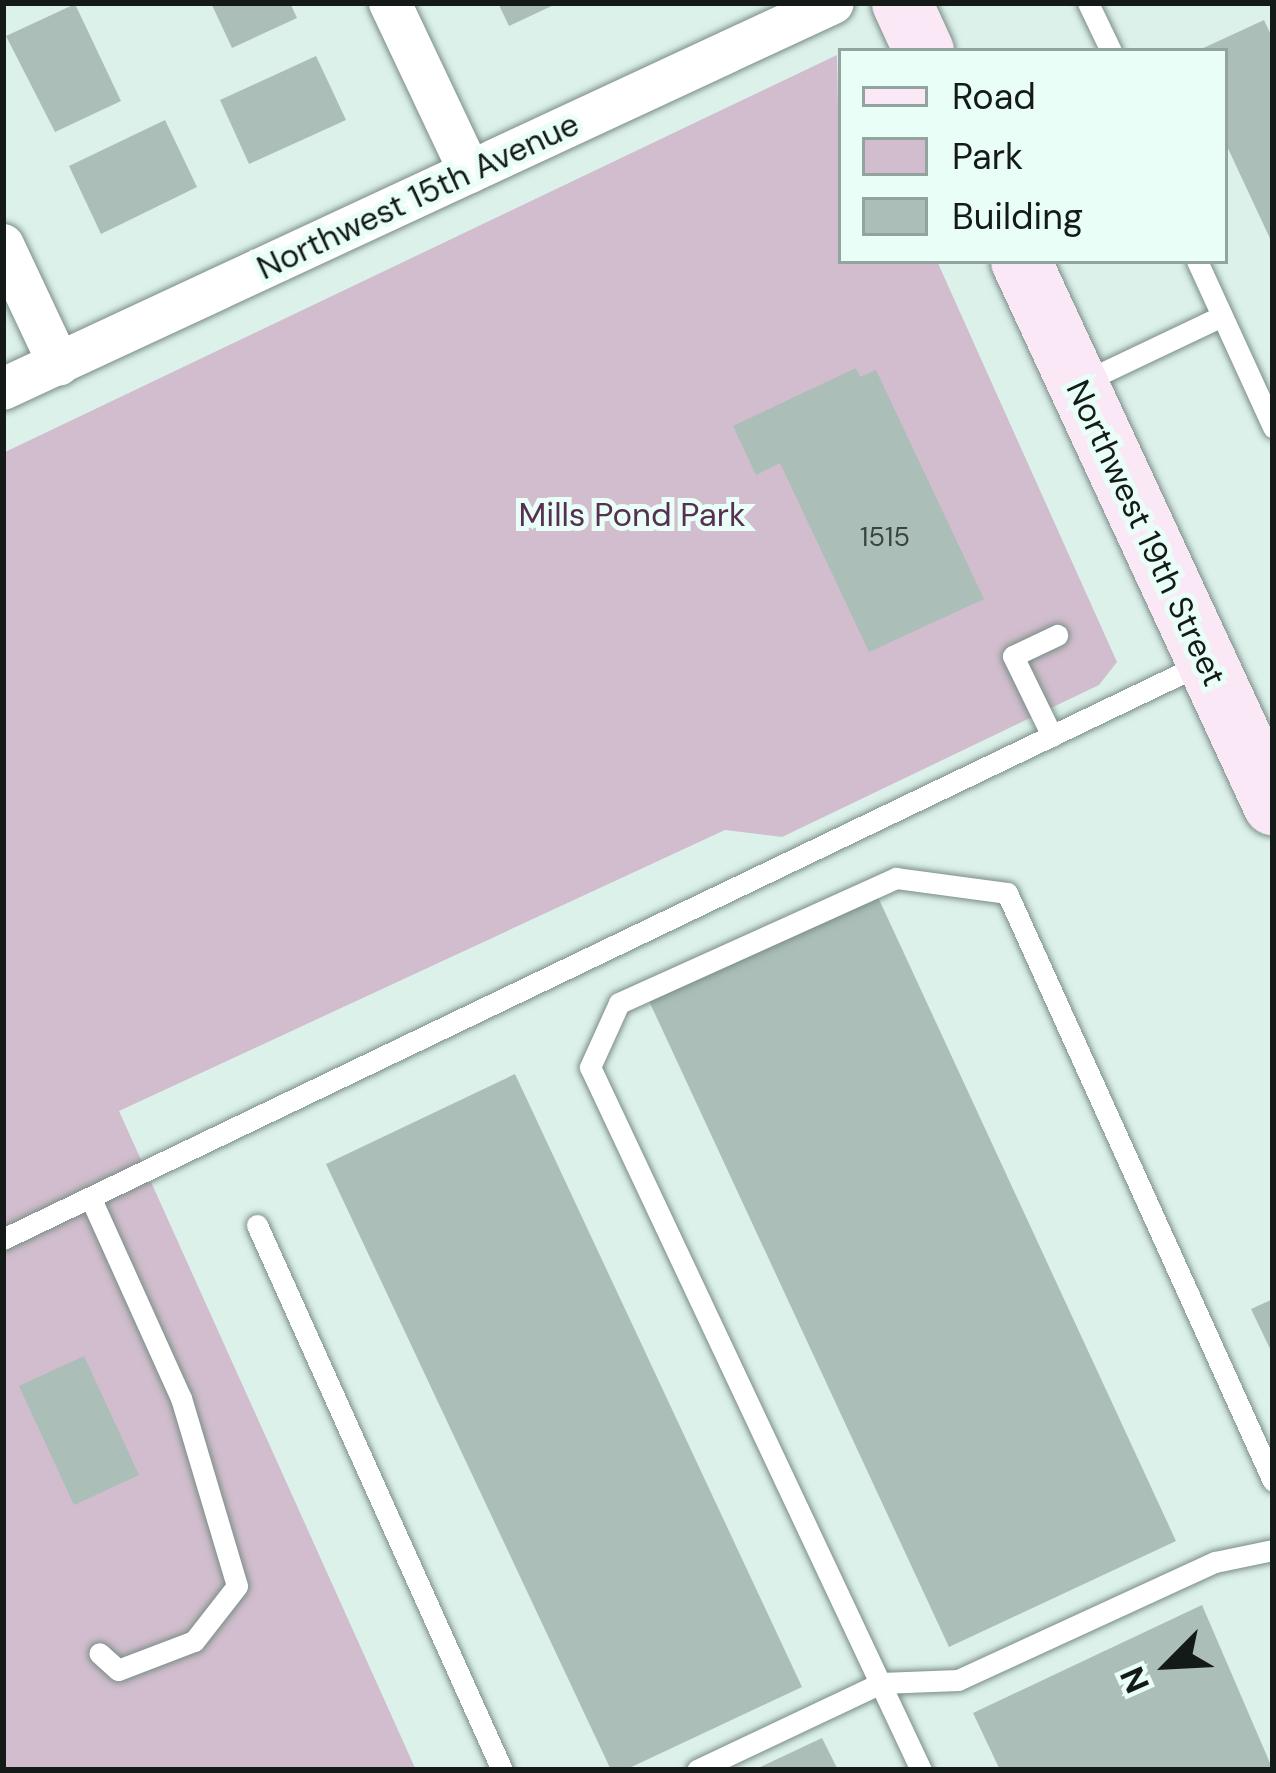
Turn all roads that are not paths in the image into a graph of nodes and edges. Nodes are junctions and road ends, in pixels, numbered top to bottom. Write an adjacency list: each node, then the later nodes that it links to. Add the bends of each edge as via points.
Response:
1 (390, 3): 7 (street)
2 (833, 3): 7 (street, Northwest 15th Avenue)
3 (902, 3): 5 (street)
4 (1088, 3): 6 (lane)
5 (923, 48)
6 (1110, 48)
7 (470, 172): 12 (street, Northwest 15th Avenue)
8 (3, 245): 12 (street)
9 (1022, 264): 13 (street, Northwest 19th Street)
10 (1198, 264): 11 (lane)
11 (1222, 316): 13 (lane); 15 (lane)
12 (59, 364): 14 (street, Northwest 15th Avenue)
13 (1077, 384): 17 (street, Northwest 19th Street)
14 (3, 389)
15 (1273, 427)
16 (1057, 635): 18 (lane, via 1013,656)
17 (1205, 662): 18 (lane); 19 (street, Northwest 19th Street)
18 (1052, 736): 20 (lane)
19 (1273, 805)
20 (91, 1199): 22 (lane); 25 (lane, via 181,1398 237,1586 194,1641 118,1670)
21 (257, 1225): 27 (lane)
22 (3, 1240)
23 (1273, 1481): 26 (lane, via 1007,893 896,878 619,1003 590,1067)
24 (1273, 1550): 26 (lane, via 1215,1562 958,1680)
25 (99, 1653)
26 (880, 1683): 28 (lane); 29 (lane)
27 (502, 1770)
28 (697, 1770)
29 (921, 1770)

